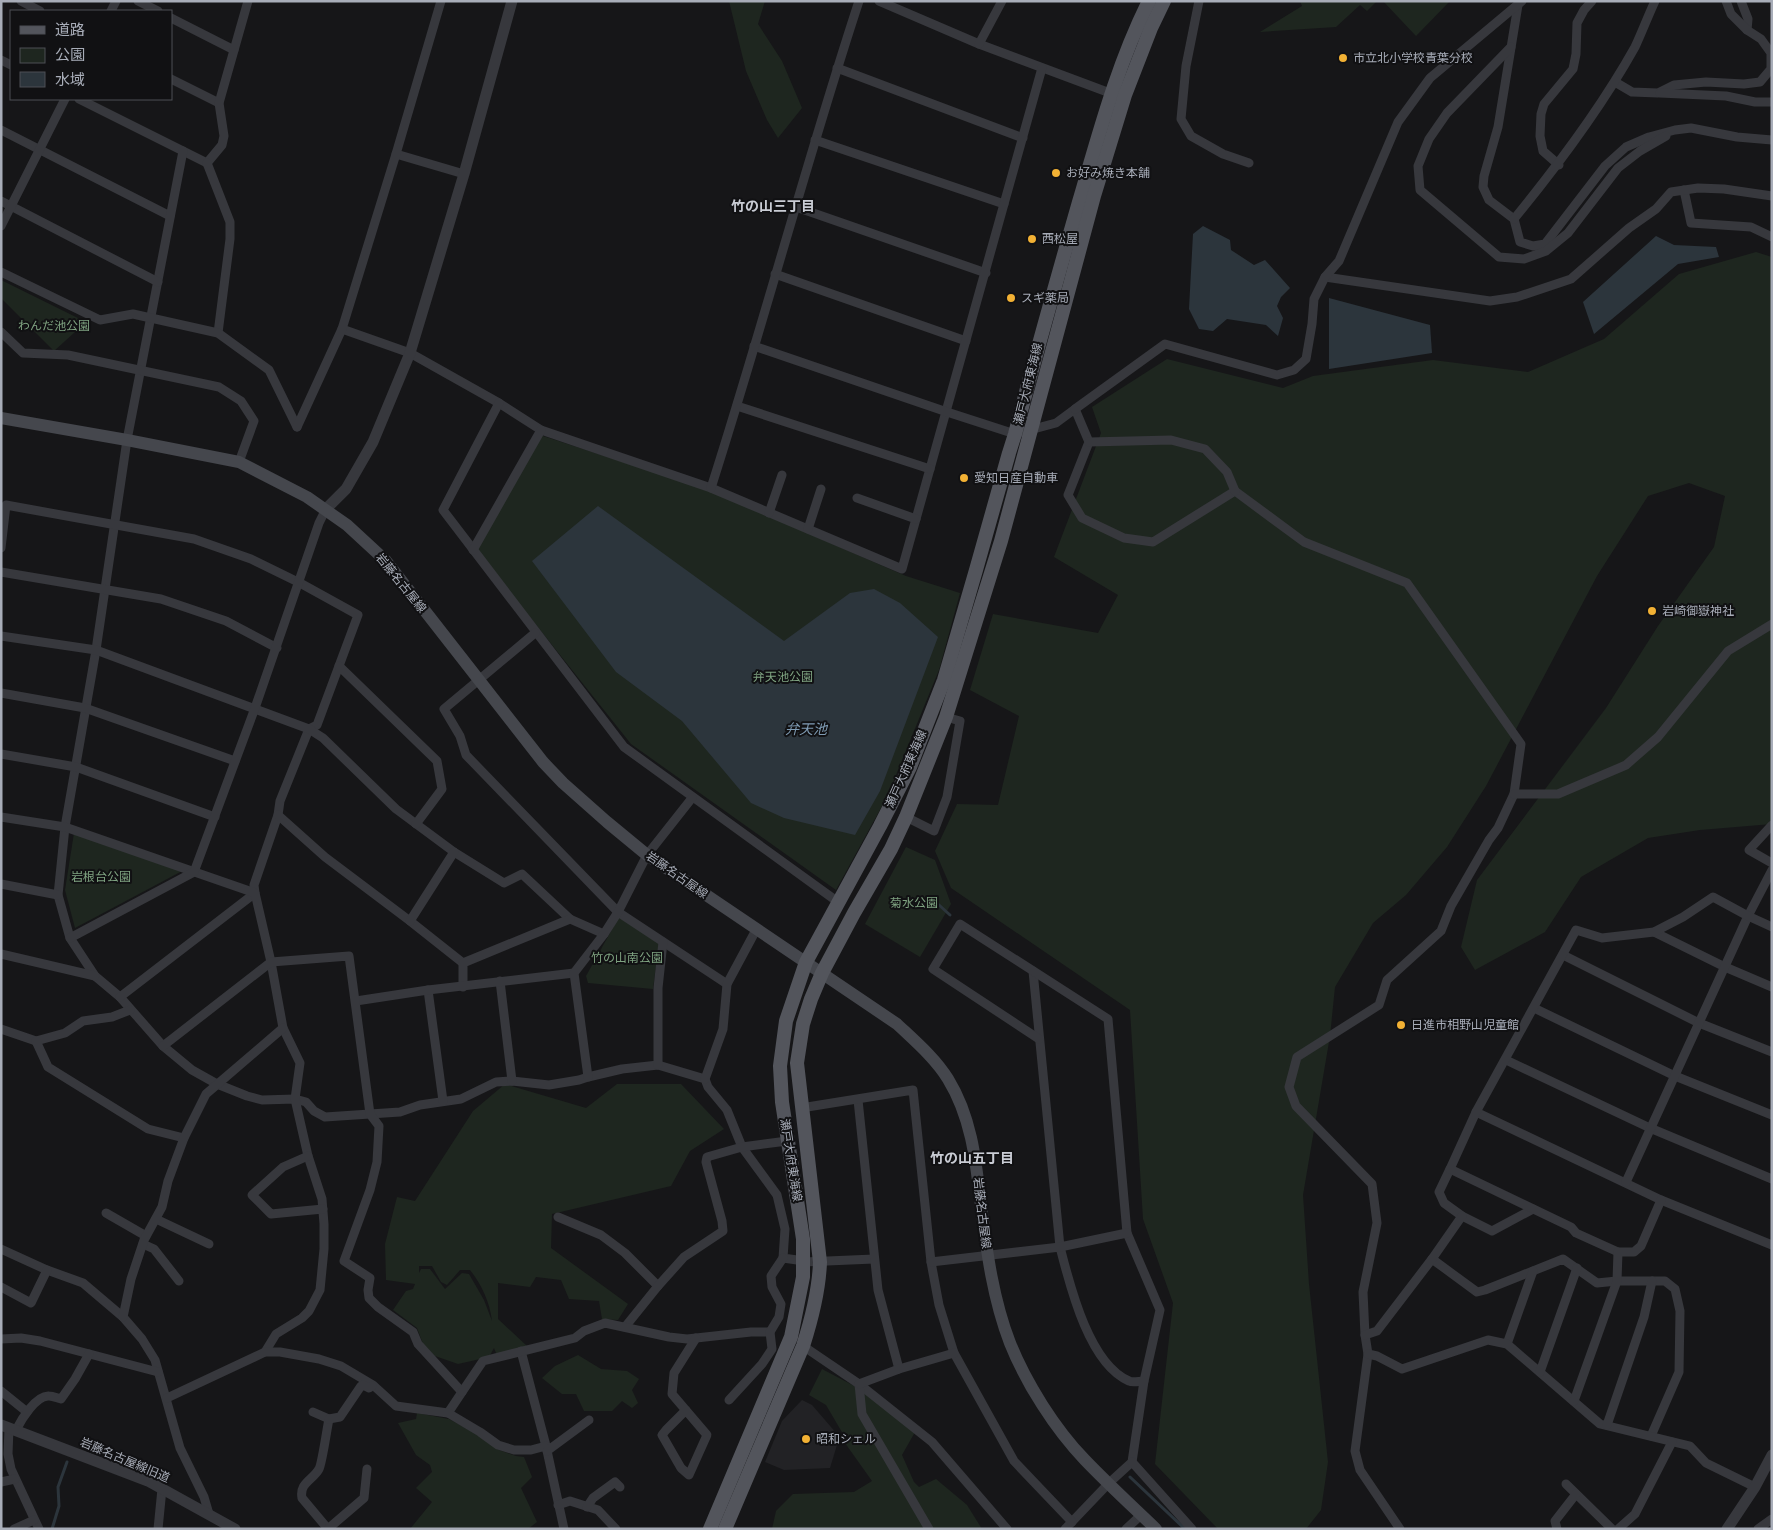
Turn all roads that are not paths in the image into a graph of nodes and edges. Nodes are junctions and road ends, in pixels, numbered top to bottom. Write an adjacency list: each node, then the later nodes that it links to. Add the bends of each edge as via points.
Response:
1 (22, 1): 17 (street)
2 (138, 1): 18 (street)
3 (248, 1): 23 (street)
4 (440, 1): 41 (street)
5 (512, 1): 45 (street)
6 (859, 1): 24 (street)
7 (879, 1): 21 (street)
8 (1002, 1): 21 (street)
9 (1149, 1): 29 (main road, 瀬戸大府東海線)
10 (1164, 1): 75 (main road, 瀬戸大府東海線, via 1125,95 1094,196)
11 (1199, 1): 43 (street, via 1186,66 1181,119 1191,136 1223,154)
12 (1592, 1): 44 (street, via 1577,23 1573,69 1544,104 1541,114 1543,150)
13 (1655, 1): 27 (street)
14 (1726, 1): 20 (street, via 1731,14)
15 (1741, 1): 20 (street, via 1748,19)
16 (1520, 3): 22 (street); 59 (street, via 1430,78 1398,122 1339,261)
17 (38, 10)
18 (156, 10)
19 (172, 19): 23 (street)
20 (1747, 30): 28 (street, via 1761,39 1772,53 1770,70 1760,82 1674,85)
21 (979, 44): 25 (street)
22 (1511, 47): 34 (street, via 1447,113 1429,139 1418,166 1420,190 1499,257 1524,259 1546,251 1568,233 1618,168 1670,133); 53 (street, via 1498,127 1483,187 1489,200)
23 (234, 50): 33 (street)
24 (837, 68): 36 (street); 37 (street)
25 (1042, 68): 29 (street); 36 (street)
26 (172, 80): 33 (street)
27 (1615, 82): 28 (street, via 1632,92); 44 (street)
28 (1658, 93): 32 (street)
29 (1110, 94): 76 (main road, 瀬戸大府東海線, via 1047,310)
30 (64, 100): 39 (street)
31 (81, 100): 40 (street)
32 (1772, 102)
33 (219, 104): 42 (street, via 224,136 222,145)
34 (1691, 128): 38 (street); 53 (street, via 1649,137 1626,147 1605,166 1545,244 1533,246 1520,242)
35 (1, 130): 39 (street)
36 (1022, 138): 49 (street)
37 (815, 140): 49 (street); 51 (street)
38 (1772, 140)
39 (40, 149): 50 (street); 52 (street)
40 (183, 151): 42 (street); 52 (street)
41 (396, 154): 45 (street); 62 (street)
42 (207, 163): 64 (street, via 230,222)
43 (1249, 163)
44 (1559, 164): 53 (street)
45 (464, 174): 67 (street)
46 (1684, 190): 47 (street, via 1724,189); 55 (street, via 1691,223 1751,227); 59 (street, via 1671,192 1656,209 1629,228 1571,280 1517,297 1490,301)
47 (1772, 196)
48 (1, 201): 50 (street)
49 (1004, 204): 57 (street)
50 (12, 206): 54 (street); 60 (street)
51 (796, 207): 57 (street); 58 (street)
52 (170, 216): 60 (street)
53 (1514, 218)
54 (1, 226)
55 (1772, 237)
56 (1, 272): 61 (street, via 100,320 134,314)
57 (986, 273): 65 (street)
58 (775, 274): 65 (street); 66 (street)
59 (1325, 277): 71 (street, via 1314,299 1306,358 1294,370 1277,375 1165,344)
60 (158, 282): 61 (street)
61 (150, 319): 64 (street); 68 (street)
62 (342, 329): 64 (street, via 297,427 269,370); 67 (street)
63 (1, 332): 68 (street, via 23,353 68,355)
64 (218, 333)
65 (966, 341): 72 (street)
66 (754, 346): 70 (street); 72 (street)
67 (410, 353): 69 (street); 86 (street, via 373,442 346,489)
68 (140, 370): 77 (street); 79 (street, via 219,387 241,401 254,421)
69 (499, 403): 74 (street); 92 (street, via 443,510)
70 (737, 406): 80 (street); 82 (street)
71 (1075, 409): 75 (street, via 1056,423); 78 (street)
72 (947, 412): 76 (street); 80 (street)
73 (1, 418): 77 (main road, 岩藤名古屋線)
74 (541, 430): 82 (street); 92 (street)
75 (1031, 430): 76 (street); 106 (main road, 瀬戸大府東海線, via 1001,541)
76 (1016, 434): 128 (main road, 瀬戸大府東海線, via 944,680 910,767)
77 (127, 440): 79 (main road, 岩藤名古屋線); 89 (street)
78 (1089, 442): 84 (street, via 1171,440 1205,449 1227,472); 84 (street, via 1068,495 1082,518 1124,538 1153,542)
79 (239, 462): 86 (main road, 岩藤名古屋線)
80 (930, 470): 88 (street)
81 (782, 475): 87 (street)
82 (711, 488): 87 (street)
83 (821, 489): 90 (street)
84 (1235, 491): 111 (street, via 1304,542 1407,583 1521,744)
85 (857, 498): 88 (street)
86 (326, 509): 94 (street); 102 (main road, 岩藤名古屋線, via 386,561)
87 (769, 514): 90 (street)
88 (916, 519): 90 (street, via 902,569)
89 (115, 525): 91 (street, via 6,505); 94 (street, via 194,540 251,559); 95 (street)
90 (808, 529)
91 (1, 548)
92 (473, 550): 97 (street)
93 (1, 572): 95 (street)
94 (300, 583): 99 (street); 101 (street, via 358,615)
95 (104, 588): 99 (street, via 161,599 226,622); 100 (street)
96 (1772, 624): 111 (street, via 1728,651 1658,737 1626,765 1558,794)
97 (535, 633): 102 (street); 112 (street, via 624,748)
98 (1, 636): 100 (street)
99 (277, 648): 105 (street)
100 (96, 650): 104 (street); 105 (street)
101 (339, 666): 107 (street, via 317,725); 117 (street, via 437,761 442,788)
102 (477, 680): 121 (main road, 岩藤名古屋線, via 563,783); 129 (street, via 444,709 460,736 466,755)
103 (1, 694): 104 (street)
104 (85, 708): 109 (street); 110 (street)
105 (255, 708): 107 (street); 109 (street)
106 (946, 717): 116 (main road, 瀬戸大府東海線); 116 (street, via 960,722 947,797 934,831)
107 (309, 729): 113 (street, via 280,801); 117 (street, via 323,738 396,809)
108 (1, 754): 110 (street)
109 (235, 761): 115 (street)
110 (76, 767): 115 (street); 118 (street)
111 (1514, 794): 219 (street, via 1498,828 1451,906 1441,930 1387,980 1379,1005 1297,1057 1289,1087 1296,1106 1372,1184 1377,1224 1363,1292)
112 (692, 798): 121 (street); 128 (street)
113 (278, 816): 126 (street, via 254,885); 132 (street, via 325,857)
114 (1, 817): 118 (street)
115 (216, 817): 124 (street)
116 (906, 817): 147 (main road, 瀬戸大府東海線)
117 (416, 824): 120 (street)
118 (65, 826): 124 (street); 127 (street)
119 (1772, 826): 122 (street, via 1749,850)
120 (454, 852): 131 (street, via 504,883 522,874); 132 (street)
121 (647, 855): 129 (street); 134 (main road, 岩藤名古屋線)
122 (1772, 864)
123 (1772, 870): 130 (street)
124 (194, 872): 126 (street); 137 (street)
125 (1, 884): 127 (street)
126 (255, 893): 141 (street); 154 (street)
127 (58, 895): 137 (street)
128 (838, 902): 142 (main road, 瀬戸大府東海線)
129 (618, 912): 136 (street); 138 (street)
130 (1748, 916): 133 (street); 135 (street, via 1713,897); 144 (street)
131 (570, 919): 136 (street); 143 (street)
132 (410, 921): 143 (street)
133 (1772, 927)
134 (756, 930): 142 (main road, 岩藤名古屋線); 150 (street)
135 (1654, 932): 140 (street, via 1602,938 1576,930); 144 (street)
136 (604, 934): 146 (street)
137 (70, 938): 148 (street)
138 (663, 942): 150 (street); 166 (street, via 658,988)
139 (1, 954): 148 (street)
140 (1563, 955): 156 (street); 158 (street)
141 (271, 962): 155 (street, via 349,956); 159 (street); 163 (street)
142 (806, 962): 147 (main road, 岩藤名古屋線); 181 (main road, 瀬戸大府東海線, via 786,1021 780,1066)
143 (463, 963): 151 (street)
144 (1725, 968): 152 (street); 158 (street)
145 (1033, 971): 161 (street); 161 (street, via 960,924 933,969); 194 (street, via 1108,1019)
146 (574, 973): 149 (street); 167 (street)
147 (822, 973): 175 (main road, 瀬戸大府東海線, via 803,1024 797,1063); 201 (main road, 岩藤名古屋線, via 897,1024 924,1049 948,1079 964,1112 974,1152)
148 (95, 976): 154 (street)
149 (500, 981): 151 (street); 170 (street)
150 (727, 984): 169 (street, via 723,1029)
151 (463, 987): 153 (street)
152 (1772, 987)
153 (428, 990): 155 (street); 173 (street)
154 (120, 997): 157 (street)
155 (356, 1001): 177 (street)
156 (1534, 1008): 165 (street); 168 (street)
157 (130, 1010): 162 (street, via 112,1017 83,1021 65,1033); 163 (street)
158 (1700, 1023): 164 (street); 168 (street)
159 (283, 1028): 171 (street); 172 (street, via 300,1063)
160 (1, 1029): 162 (street)
161 (1039, 1039): 198 (street)
162 (36, 1041): 180 (street, via 48,1067 148,1129)
163 (163, 1046): 171 (street, via 192,1070)
164 (1772, 1052)
165 (1506, 1060): 176 (street); 179 (street)
166 (658, 1065): 167 (street); 169 (street)
167 (588, 1076): 170 (street, via 549,1085)
168 (1675, 1076): 178 (street); 179 (street)
169 (705, 1079): 182 (street, via 726,1110)
170 (512, 1081): 173 (street, via 496,1082 461,1100)
171 (217, 1084): 172 (street, via 262,1100); 180 (street, via 206,1094)
172 (295, 1099): 177 (street, via 306,1102 326,1117); 183 (street)
173 (443, 1100): 177 (street, via 400,1112)
174 (858, 1100): 175 (street); 203 (street); 207 (street, via 913,1090)
175 (801, 1108): 206 (main road, 瀬戸大府東海線)
176 (1476, 1112): 184 (street); 186 (street)
177 (370, 1114): 236 (street, via 379,1126 377,1162 344,1261 370,1278 369,1298 413,1332 418,1344)
178 (1772, 1115)
179 (1650, 1128): 185 (street); 186 (street)
180 (184, 1138): 193 (street)
181 (787, 1141): 182 (street); 205 (main road, 瀬戸大府東海線)
182 (742, 1147): 202 (street, via 777,1196 785,1229); 214 (street, via 708,1157 706,1162 723,1231 684,1257)
183 (308, 1156): 189 (street); 189 (street, via 283,1167 252,1194 271,1214)
184 (1450, 1169): 188 (street); 191 (street, via 1439,1192 1444,1203)
185 (1772, 1180)
186 (1626, 1182): 187 (street)
187 (1661, 1200): 197 (street); 200 (street, via 1642,1246 1634,1252)
188 (1533, 1208): 191 (street, via 1492,1231); 200 (street)
189 (323, 1209): 225 (street, via 320,1290 302,1318 276,1334)
190 (106, 1213): 195 (street)
191 (1462, 1216): 204 (street)
192 (558, 1217): 214 (street, via 601,1235 625,1253)
193 (156, 1219): 195 (street); 196 (street)
194 (1127, 1233): 198 (street); 232 (street, via 1160,1310)
195 (145, 1240): 211 (street); 216 (street, via 131,1279)
196 (209, 1244)
197 (1772, 1245)
198 (1060, 1247): 201 (street); 232 (street, via 1072,1289 1099,1354 1112,1371 1130,1382)
199 (1, 1249): 209 (street)
200 (1618, 1252): 212 (street)
201 (988, 1256): 207 (street); 256 (main road, 岩藤名古屋線, via 995,1297 1010,1344 1028,1380 1053,1421)
202 (783, 1258): 205 (street); 218 (street, via 771,1276 772,1287 781,1304 779,1317)
203 (874, 1259): 206 (street); 229 (street, via 878,1290)
204 (1432, 1259): 210 (street, via 1477,1292); 219 (street, via 1377,1331)
205 (804, 1262): 206 (street); 277 (main road, 瀬戸大府東海線, via 791,1337)
206 (820, 1262): 223 (main road, 瀬戸大府東海線, via 819,1286)
207 (931, 1262): 226 (street, via 939,1304)
208 (1577, 1268): 210 (street, via 1563,1259); 212 (street, via 1597,1283); 231 (street)
209 (47, 1270): 215 (street, via 31,1303); 216 (street, via 83,1283)
210 (1533, 1271): 222 (street)
211 (179, 1281)
212 (1617, 1281): 213 (street); 239 (street)
213 (1652, 1281): 246 (street, via 1644,1317); 248 (street, via 1665,1281 1675,1289 1680,1311 1679,1372)
214 (658, 1286): 217 (street)
215 (1, 1288)
216 (124, 1317): 230 (street, via 155,1360)
217 (625, 1326): 220 (street, via 669,1337); 224 (street, via 605,1324 584,1331 575,1338)
218 (770, 1332): 220 (street); 238 (street, via 772,1349)
219 (1365, 1335): 228 (street)
220 (696, 1338): 240 (street, via 674,1373 672,1394)
221 (1, 1339): 227 (street, via 40,1341)
222 (1507, 1344): 228 (street, via 1488,1340 1402,1369); 231 (street)
223 (803, 1346): 233 (street); 278 (main road, 瀬戸大府東海線)
224 (521, 1351): 236 (street, via 483,1361); 250 (street)
225 (265, 1352): 234 (street, via 319,1359 341,1366); 237 (street)
226 (954, 1353): 229 (street); 268 (street, via 1014,1461)
227 (89, 1354): 230 (street); 241 (street, via 61,1398 49,1395)
228 (1368, 1354): 284 (street, via 1355,1452 1360,1470)
229 (899, 1369): 233 (street)
230 (158, 1372): 237 (street)
231 (1540, 1372): 239 (street)
232 (1144, 1381): 252 (street)
233 (859, 1384): 279 (street, via 862,1414); 280 (street, via 932,1442)
234 (373, 1385): 243 (street, via 396,1406); 244 (street, via 369,1388 361,1386 340,1417)
235 (1, 1391): 241 (street)
236 (462, 1392): 243 (street)
237 (167, 1398): 264 (street, via 180,1448 204,1496)
238 (729, 1400)
239 (1574, 1402): 246 (street)
240 (686, 1410): 240 (street, via 707,1436 689,1475 681,1468 662,1435)
241 (27, 1412): 247 (street)
242 (313, 1412): 244 (street)
243 (448, 1413): 250 (street, via 498,1445 514,1450)
244 (328, 1419): 269 (street, via 320,1469 306,1481 301,1492 302,1498)
245 (589, 1420): 250 (street)
246 (1607, 1426): 248 (street)
247 (9, 1428): 254 (street, via 8,1454); 260 (street, 岩藤名古屋線旧道)
248 (1651, 1436): 249 (street)
249 (1672, 1442): 259 (street, via 1690,1446 1706,1463); 287 (street, via 1635,1514)
250 (547, 1449): 262 (street)
251 (1772, 1455): 259 (street)
252 (1132, 1462): 256 (street); 283 (street)
253 (367, 1468): 269 (street, via 364,1498)
254 (15, 1479): 255 (street); 267 (street)
255 (1, 1482)
256 (1109, 1483): 265 (main road, 岩藤名古屋線); 268 (street)
257 (1566, 1484): 261 (street)
258 (620, 1487): 263 (street, via 615,1482 593,1498)
259 (1754, 1487): 270 (street)
260 (162, 1489): 264 (street, 岩藤名古屋線旧道); 273 (street)
261 (1576, 1494): 285 (street, via 1555,1522); 286 (street)
262 (558, 1504): 263 (street, via 570,1501); 275 (street)
263 (587, 1507): 276 (street, via 598,1510)
264 (209, 1514): 274 (street, 岩藤名古屋線旧道)
265 (1141, 1515): 281 (street); 282 (main road, 岩藤名古屋線)
266 (1772, 1519): 288 (street)
267 (34, 1520): 271 (street); 272 (street)
268 (1068, 1526)
269 (329, 1528)
270 (1729, 1528)
271 (14, 1529)
272 (39, 1529)
273 (158, 1529)
274 (235, 1529)
275 (564, 1529)
276 (616, 1529)
277 (710, 1529)
278 (725, 1529)
279 (929, 1529)
280 (1007, 1529)
281 (1126, 1529)
282 (1156, 1529)
283 (1192, 1529)
284 (1400, 1529)
285 (1557, 1529)
286 (1612, 1529)
287 (1618, 1529)
288 (1758, 1529)

